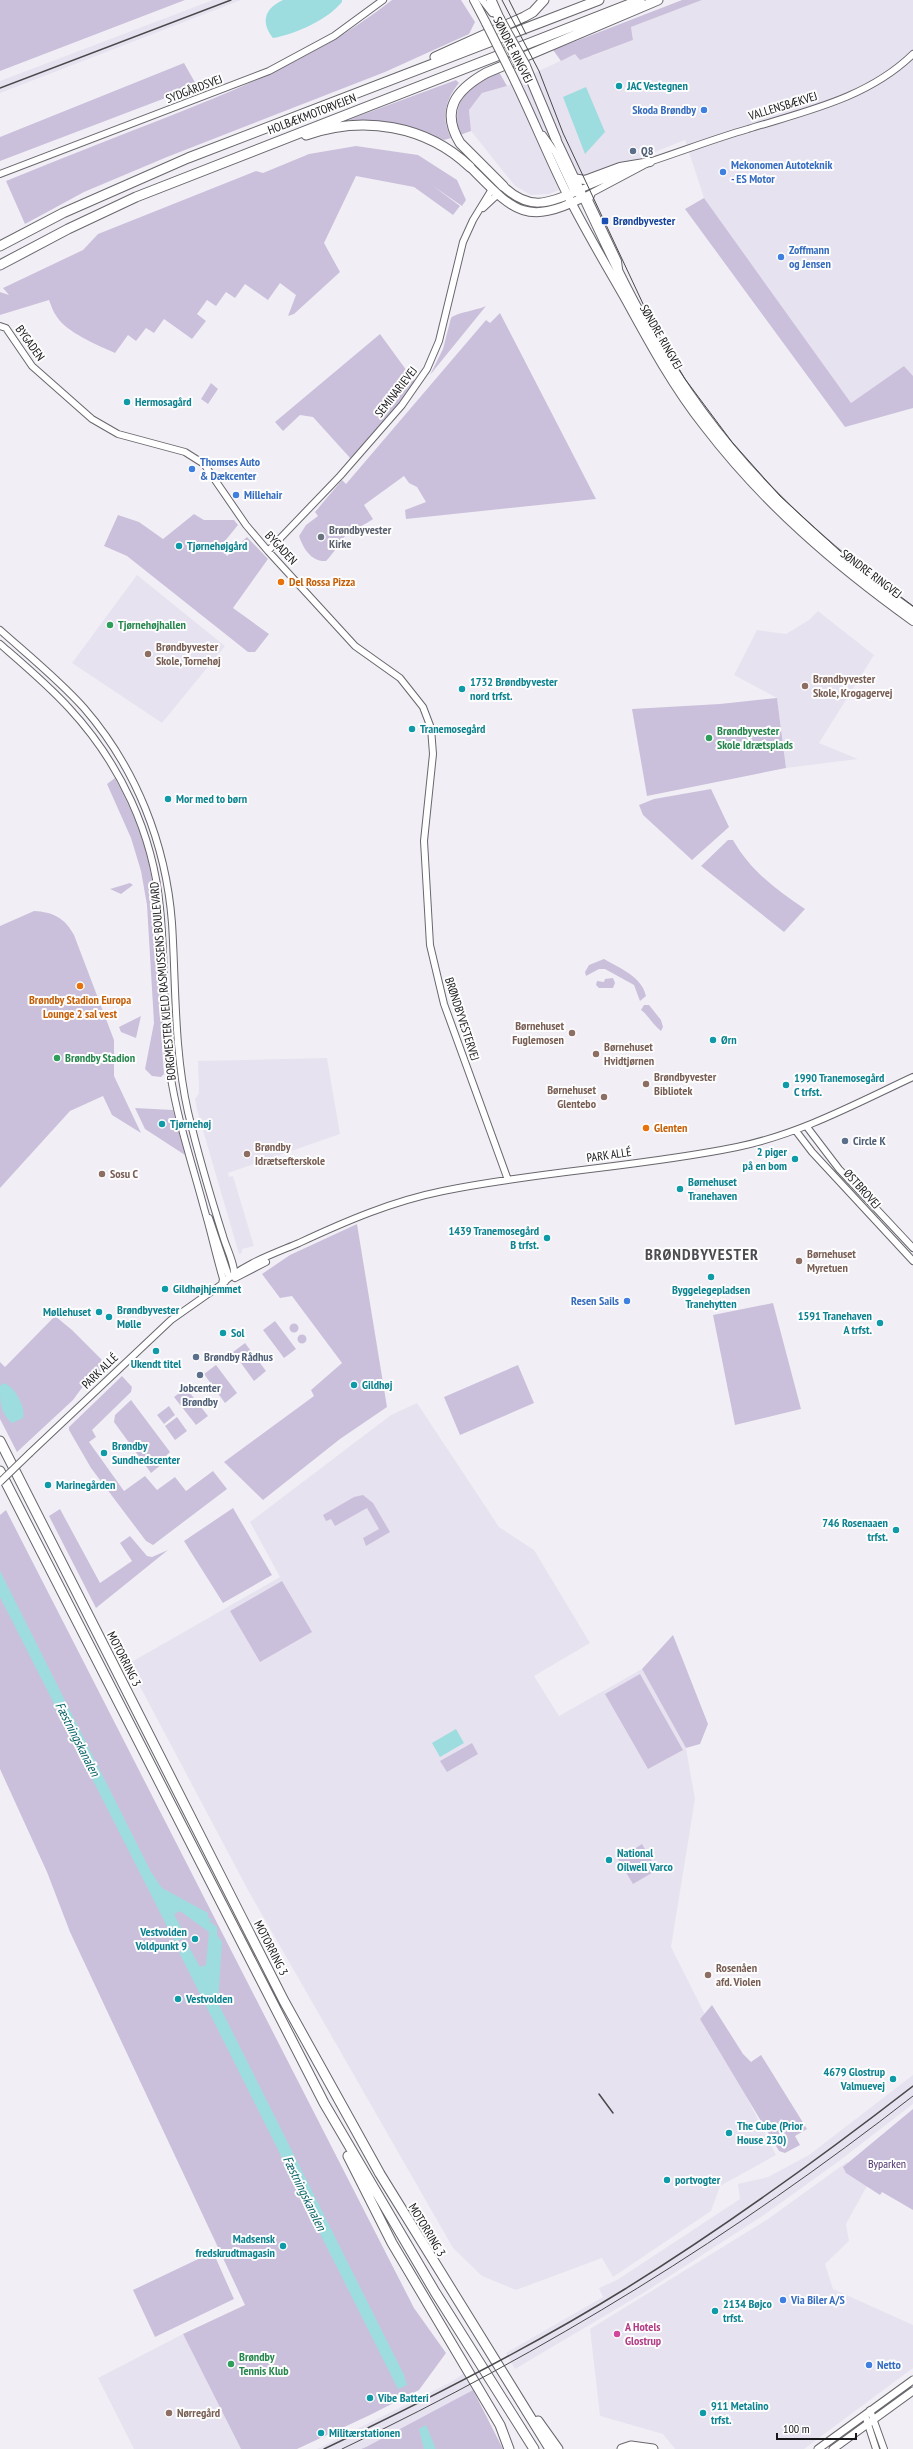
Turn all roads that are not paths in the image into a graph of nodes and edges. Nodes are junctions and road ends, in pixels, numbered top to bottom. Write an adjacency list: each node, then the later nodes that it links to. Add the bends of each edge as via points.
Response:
1 (383, 0): 17 (street, SYDGÅRDSVEJ, via 334,36 269,72)
2 (474, 0): 22 (main road, SØNDRE RINGVEJ, bridge, via 539,131)
3 (482, 0): 10 (street)
4 (486, 0): 10 (main road, SØNDRE RINGVEJ)
5 (491, 0): 10 (highway)
6 (544, 0): 12 (highway, via 533,12 524,17 410,68)
7 (599, 0): 12 (highway, HOLBÆKMOTORVEJEN)
8 (640, 0): 14 (highway, HOLBÆKMOTORVEJEN)
9 (658, 0): 19 (highway, via 486,73 463,87 453,104 452,124 455,134 460,143)
10 (496, 16): 13 (highway, bridge)
11 (913, 54): 15 (street, VALLENSBÆKVEJ, via 880,80 832,103 681,149)
12 (387, 82): 23 (highway, HOLBÆKMOTORVEJEN, via 188,158 63,213)
13 (556, 139): 18 (main road, SØNDRE RINGVEJ)
14 (225, 161): 16 (highway, via 264,151 308,134 364,124 406,130 430,140 460,158); 24 (highway, HOLBÆKMOTORVEJEN, via 136,197)
15 (650, 162): 18 (main road, via 620,167 585,180); 21 (street, VALLENSBÆKVEJ); 22 (street, VALLENSBÆKVEJ)
16 (470, 168): 20 (main road)
17 (0, 174)
18 (573, 178): 22 (main road, SØNDRE RINGVEJ)
19 (503, 186): 22 (main road, via 518,198 536,204)
20 (495, 192): 22 (main road, via 508,203 533,213 549,212); 27 (street, SEMINARIEVEJ, via 478,211 463,242 439,341 428,369 402,405 340,476)
21 (592, 193): 22 (street, VALLENSBÆKVEJ); 25 (street, via 589,200 618,260)
22 (575, 196): 25 (main road, SØNDRE RINGVEJ, via 600,244); 29 (main road, SØNDRE RINGVEJ, via 661,364 723,451 813,544)
23 (0, 246)
24 (0, 265)
25 (620, 273): 28 (main road, SØNDRE RINGVEJ, via 688,392 748,470 817,538)
26 (0, 326): 27 (street, BYGADEN, via 6,328 42,376 102,426 136,440 177,450 198,459 210,470 246,525)
27 (268, 551): 32 (street, BYGADEN, via 355,646 400,678 423,707 431,728 433,754 425,822)
28 (913, 612)
29 (913, 621)
30 (0, 630): 40 (street, BORGMESTER KJELD RASMUSSENS BOULEVARD, via 69,692 91,717 130,775 152,825 170,902 176,1021 183,1089)
31 (0, 644): 37 (street, BORGMESTER KJELD RASMUSSENS BOULEVARD, via 62,700 90,733 121,780 142,828 156,876 160,907 167,1041 173,1091)
32 (425, 859): 36 (street, BRØNDBYVESTERVEJ, via 429,942 434,970 459,1048)
33 (913, 1077): 34 (street, PARK ALLÉ)
34 (807, 1127): 35 (street, PARK ALLÉ); 38 (street, ØSTBROVEJ, via 839,1169)
35 (796, 1131): 36 (street, PARK ALLÉ, via 736,1147); 39 (street, ØSTBROVEJ, via 812,1152)
36 (508, 1180): 40 (street, PARK ALLÉ, via 443,1191 394,1204 304,1240)
37 (204, 1209): 40 (street, BORGMESTER KJELD RASMUSSENS BOULEVARD); 41 (street, BORGMESTER KJELD RASMUSSENS BOULEVARD, via 223,1279)
38 (913, 1248)
39 (913, 1261)
40 (233, 1277): 41 (street, PARK ALLÉ)
41 (222, 1284): 44 (street, PARK ALLÉ, bridge, via 166,1325)
42 (0, 1440): 48 (highway, MOTORRING 3, via 284,2001 380,2174)
43 (0, 1471): 45 (highway, MOTORRING 3)
44 (0, 1482)
45 (324, 2104): 51 (highway, via 360,2183 392,2243 500,2425); 52 (highway, MOTORRING 3, via 435,2292)
46 (913, 2380): 49 (main road)
47 (913, 2391): 50 (main road)
48 (519, 2400): 53 (highway, MOTORRING 3); 54 (highway)
49 (867, 2413): 50 (street); 57 (main road)
50 (870, 2422): 58 (main road); 59 (street); 60 (street)
51 (509, 2449)
52 (534, 2449)
53 (550, 2449)
54 (558, 2449)
55 (622, 2449): 56 (highway, via 632,2446)
56 (653, 2449)
57 (818, 2449)
58 (833, 2449)
59 (876, 2449)
60 (884, 2449)

